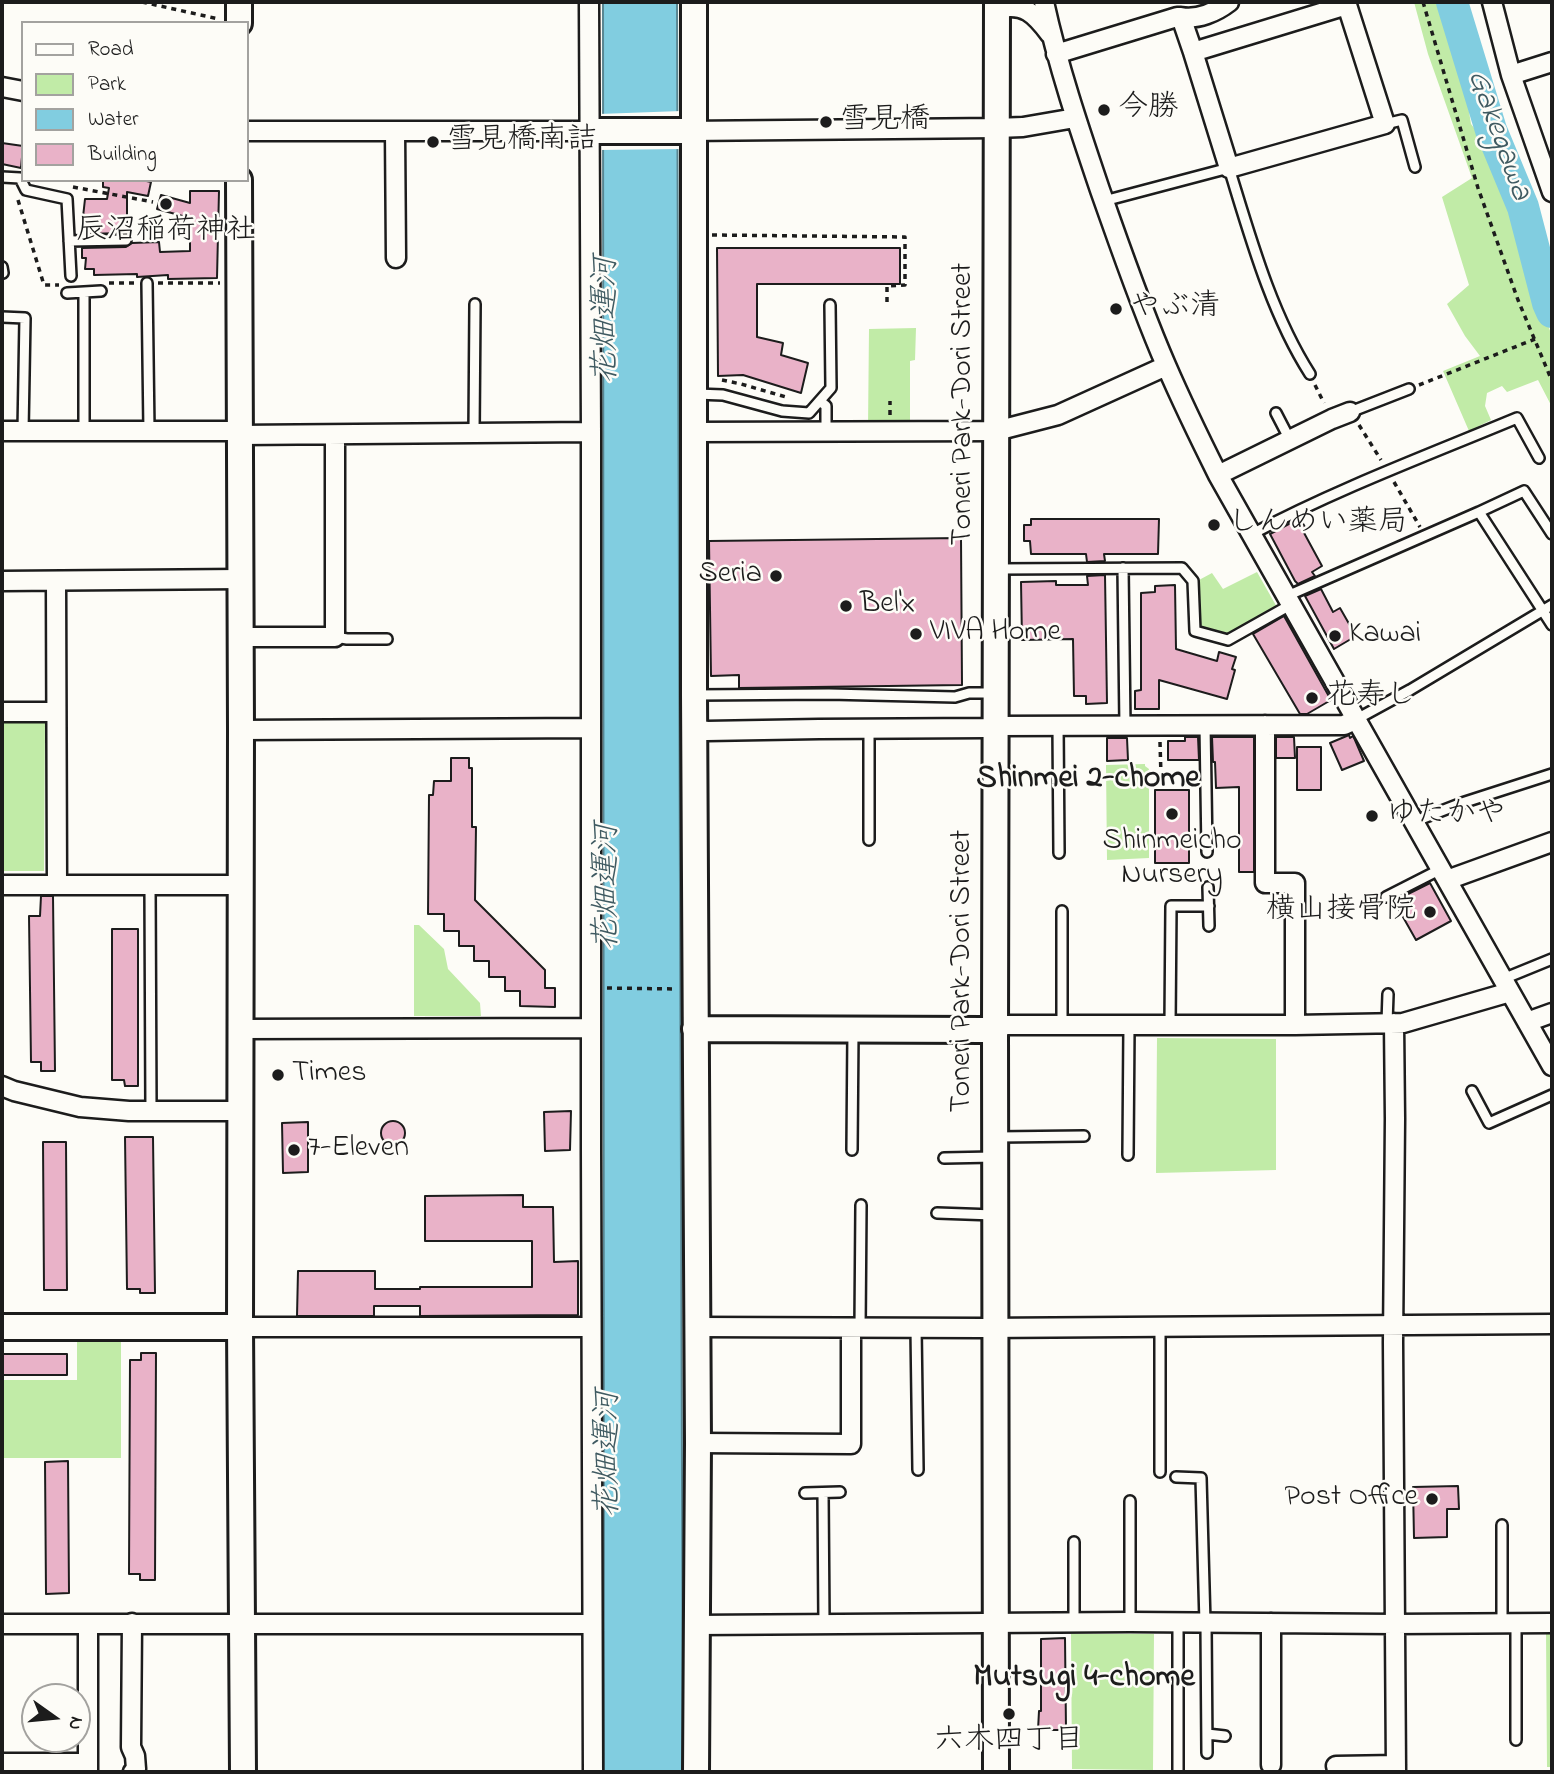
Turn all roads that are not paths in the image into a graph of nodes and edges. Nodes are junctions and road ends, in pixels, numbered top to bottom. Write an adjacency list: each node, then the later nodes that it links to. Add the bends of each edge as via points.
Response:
1 (589, 2): 19 (street)
2 (694, 2): 20 (street)
3 (1044, 2): 8 (street)
4 (1229, 2): 7 (street, via 1191,19)
5 (1492, 2): 11 (street)
6 (997, 6): 8 (street, via 1020,7 1039,20); 16 (street, Toneri Park-Dori Street)
7 (1181, 17): 8 (street); 9 (street)
8 (1054, 46): 14 (street)
9 (1193, 52): 15 (street, via 1347,5); 23 (street)
10 (1552, 62): 11 (street)
11 (1511, 75): 21 (street)
12 (2, 87): 13 (street)
13 (21, 91)
14 (1075, 118): 16 (street); 29 (street)
15 (1385, 124): 22 (lane, via 1402,120); 23 (street)
16 (996, 128): 20 (street); 53 (street, Toneri Park-Dori Street)
17 (248, 131): 18 (street)
18 (395, 131): 19 (street); 32 (street)
19 (592, 131): 20 (street); 54 (street)
20 (690, 131): 44 (street)
21 (1547, 161): 28 (street)
22 (1415, 167)
23 (1228, 168): 29 (lane); 42 (lane, via 1279,313)
24 (2, 177): 25 (lane)
25 (21, 180)
26 (22, 182): 31 (lane, via 26,190 67,199)
27 (239, 182): 56 (street)
28 (1552, 192)
29 (1104, 201): 41 (street)
30 (126, 240): 31 (lane)
31 (69, 241): 37 (lane, via 70,284)
32 (396, 258)
33 (2, 267): 34 (lane)
34 (2, 273)
35 (147, 283): 51 (lane)
36 (103, 287): 37 (lane)
37 (84, 292): 50 (lane)
38 (475, 304): 57 (lane)
39 (830, 305): 45 (lane, via 831,388)
40 (2, 317): 49 (lane, via 25,318)
41 (1166, 366): 53 (street, via 1058,415); 61 (street)
42 (1310, 374)
43 (1409, 389): 46 (lane)
44 (695, 394): 45 (lane, via 723,395 782,411 810,413); 55 (street)
45 (820, 401): 52 (lane, via 826,406)
46 (1350, 412): 59 (street)
47 (1276, 413): 59 (lane)
48 (2, 431): 49 (street)
49 (23, 431): 50 (street)
50 (84, 431): 51 (street)
51 (149, 431): 56 (street)
52 (826, 431): 53 (street); 55 (street)
53 (996, 431): 66 (street, Toneri Park-Dori Street)
54 (591, 432): 57 (street); 87 (street)
55 (695, 432): 78 (street)
56 (239, 433): 58 (street); 67 (street)
57 (474, 433): 58 (street)
58 (335, 435): 75 (street)
59 (1290, 440): 61 (street)
60 (1539, 458): 63 (lane, via 1517,418)
61 (1218, 475): 63 (street)
62 (1479, 512): 64 (lane, via 1524,491); 70 (lane); 72 (lane)
63 (1252, 534): 70 (street)
64 (1552, 534)
65 (1123, 568): 66 (lane); 70 (lane, via 1182,568 1193,581 1195,631 1228,640); 86 (lane)
66 (996, 569): 77 (street, Toneri Park-Dori Street)
67 (241, 579): 68 (street); 74 (street)
68 (56, 581): 69 (street); 80 (street)
69 (2, 582)
70 (1289, 600): 81 (street)
71 (1552, 605): 72 (lane)
72 (1542, 611): 73 (lane); 81 (lane)
73 (1552, 625)
74 (241, 637): 75 (street); 89 (street)
75 (335, 637): 76 (lane)
76 (387, 639)
77 (995, 692): 78 (lane, via 955,696); 85 (street, Toneri Park-Dori Street)
78 (694, 695): 88 (street)
79 (2, 712): 80 (street)
80 (56, 712): 99 (street)
81 (1355, 720): 84 (street, via 1344,725); 92 (street)
82 (1058, 725): 85 (street); 86 (street); 95 (lane)
83 (1205, 725): 84 (street); 86 (street); 96 (lane)
84 (1265, 725): 116 (street, via 1265,883 1295,883)
85 (995, 726): 90 (street); 118 (street, Toneri Park-Dori Street)
86 (1125, 726)
87 (591, 729): 89 (street); 117 (street)
88 (694, 729): 90 (street); 120 (street)
89 (241, 730): 101 (street)
90 (869, 730): 93 (lane)
91 (1552, 774): 92 (lane)
92 (1413, 822): 97 (street)
93 (869, 840)
94 (1552, 842): 97 (street)
95 (1059, 852)
96 (1207, 852)
97 (1444, 875): 103 (lane); 108 (street)
98 (2, 885): 99 (street)
99 (57, 885): 100 (street)
100 (150, 885): 101 (street); 126 (lane)
101 (240, 885): 119 (street)
102 (1208, 887): 104 (lane)
103 (1386, 897)
104 (1209, 906): 106 (lane); 115 (lane, via 1171,906)
105 (1062, 911): 113 (lane)
106 (1209, 926)
107 (1552, 960): 108 (lane)
108 (1507, 986): 111 (street); 112 (street, via 1403,1023)
109 (1388, 994): 112 (lane)
110 (1552, 1013): 111 (street)
111 (1527, 1022): 122 (street)
112 (1390, 1023): 116 (street); 137 (street, via 1395,1119)
113 (1062, 1025): 114 (street); 118 (street)
114 (1129, 1025): 115 (street); 131 (lane)
115 (1170, 1025): 116 (street)
116 (1295, 1025)
117 (591, 1028): 119 (street); 141 (street)
118 (995, 1028): 121 (street); 129 (street, Toneri Park-Dori Street)
119 (240, 1029): 127 (street)
120 (695, 1029): 121 (street); 142 (street)
121 (853, 1030): 130 (lane)
122 (1552, 1066)
123 (2, 1086): 126 (street, via 80,1107)
124 (1472, 1091): 125 (lane, via 1489,1123)
125 (1552, 1095)
126 (151, 1111): 127 (street)
127 (240, 1111): 140 (street)
128 (1084, 1136): 129 (lane)
129 (996, 1147): 132 (lane); 135 (street, Toneri Park-Dori Street)
130 (852, 1150)
131 (1128, 1155)
132 (944, 1158)
133 (861, 1205): 143 (lane)
134 (937, 1213): 135 (lane)
135 (996, 1215): 145 (street, Toneri Park-Dori Street)
136 (1552, 1324): 137 (street)
137 (1393, 1325): 138 (street); 169 (street)
138 (1160, 1326): 145 (street); 148 (lane)
139 (2, 1327): 140 (street)
140 (240, 1327): 141 (street); 158 (street)
141 (591, 1327): 159 (street)
142 (697, 1327): 143 (street); 146 (street)
143 (856, 1328): 144 (street); 146 (street, via 851,1444)
144 (916, 1328): 145 (street); 147 (lane)
145 (995, 1328): 160 (street, Toneri Park-Dori Street)
146 (698, 1443): 170 (street)
147 (918, 1470)
148 (1160, 1472)
149 (1176, 1478): 168 (lane, via 1201,1478)
150 (840, 1492): 152 (lane)
151 (805, 1493): 152 (lane)
152 (823, 1493): 171 (lane)
153 (1130, 1501): 156 (lane)
154 (1502, 1525): 164 (lane)
155 (1074, 1542): 161 (lane)
156 (1130, 1622): 161 (street); 162 (street)
157 (132, 1623): 158 (street); 167 (street); 181 (street)
158 (242, 1623): 159 (street); 182 (street)
159 (592, 1623): 183 (street)
160 (996, 1623): 161 (street); 171 (street); 185 (street, Toneri Park-Dori Street)
161 (1074, 1623)
162 (1178, 1623): 168 (street); 186 (lane)
163 (1271, 1623): 168 (street); 169 (street, via 1320,1618); 177 (street)
164 (1509, 1623): 165 (street); 169 (street); 174 (lane)
165 (1552, 1623)
166 (2, 1624): 167 (street)
167 (89, 1624): 179 (street)
168 (1205, 1624): 172 (lane)
169 (1395, 1624): 180 (street)
170 (696, 1625): 171 (street); 184 (street)
171 (824, 1625)
172 (1207, 1734): 173 (lane); 175 (lane)
173 (1226, 1736)
174 (1516, 1740)
175 (1207, 1753)
176 (2, 1763): 179 (street)
177 (1271, 1765)
178 (1336, 1766): 180 (street)
179 (88, 1767)
180 (1396, 1769)
181 (133, 1772)
182 (243, 1772)
183 (593, 1772)
184 (696, 1772)
185 (996, 1772)
186 (1178, 1772)

